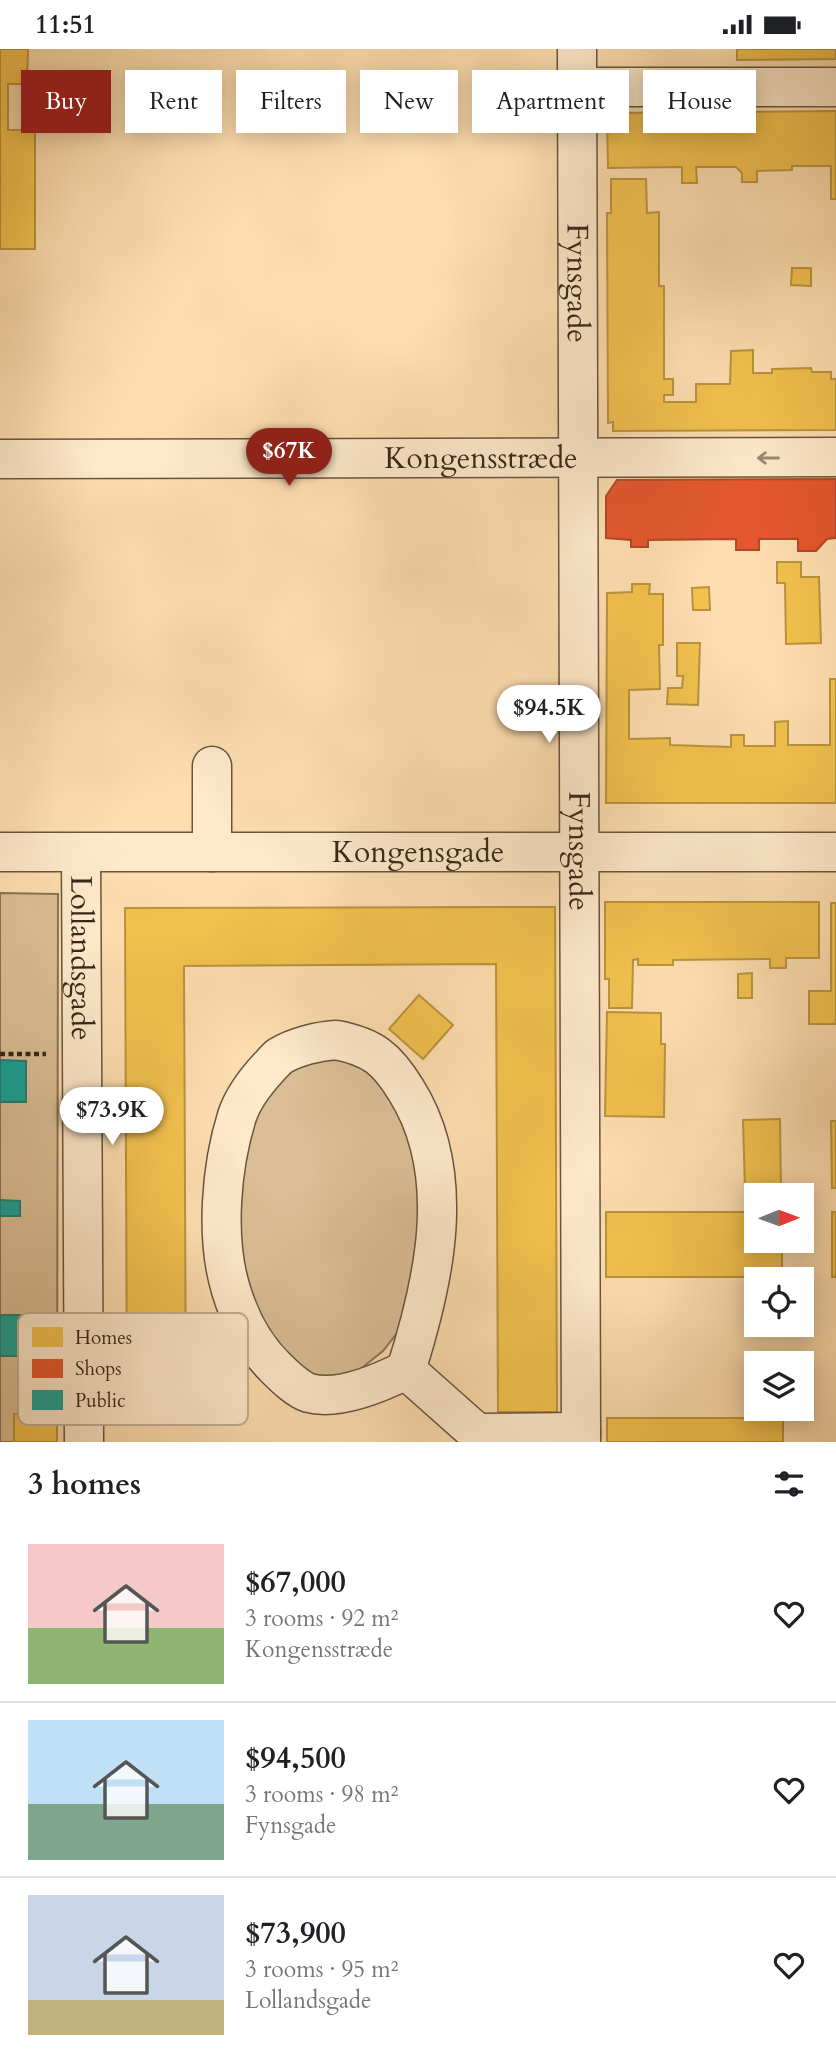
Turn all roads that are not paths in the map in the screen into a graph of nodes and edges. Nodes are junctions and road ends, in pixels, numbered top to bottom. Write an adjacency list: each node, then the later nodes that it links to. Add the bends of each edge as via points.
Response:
1 (577, 49): 2 (street, Fynsgade)
2 (577, 70)
3 (629, 87): 4 (street)
4 (836, 87)
5 (577, 133): 7 (street, Fynsgade)
6 (836, 457): 7 (street, Kongensstræde, one-way to 7)
7 (578, 458): 8 (street, Kongensstræde); 13 (street, Fynsgade)
8 (0, 459)
9 (212, 766): 12 (street)
10 (0, 852): 11 (street, Kongensgade)
11 (81, 852): 12 (street, Kongensgade); 15 (street, Lollandsgade)
12 (212, 852): 13 (street, Kongensgade)
13 (579, 852): 14 (street, Kongensgade); 19 (street, Fynsgade)
14 (836, 852)
15 (83, 1313)
16 (239, 1313): 18 (street, via 223,1244 222,1203 238,1114 256,1080 279,1056 318,1041 354,1043 377,1054 395,1072 416,1106 435,1170 437,1223 431,1271)
17 (248, 1331): 18 (street, via 258,1350 309,1393 354,1391)
18 (406, 1370): 19 (street, via 477,1433)
19 (581, 1437)

